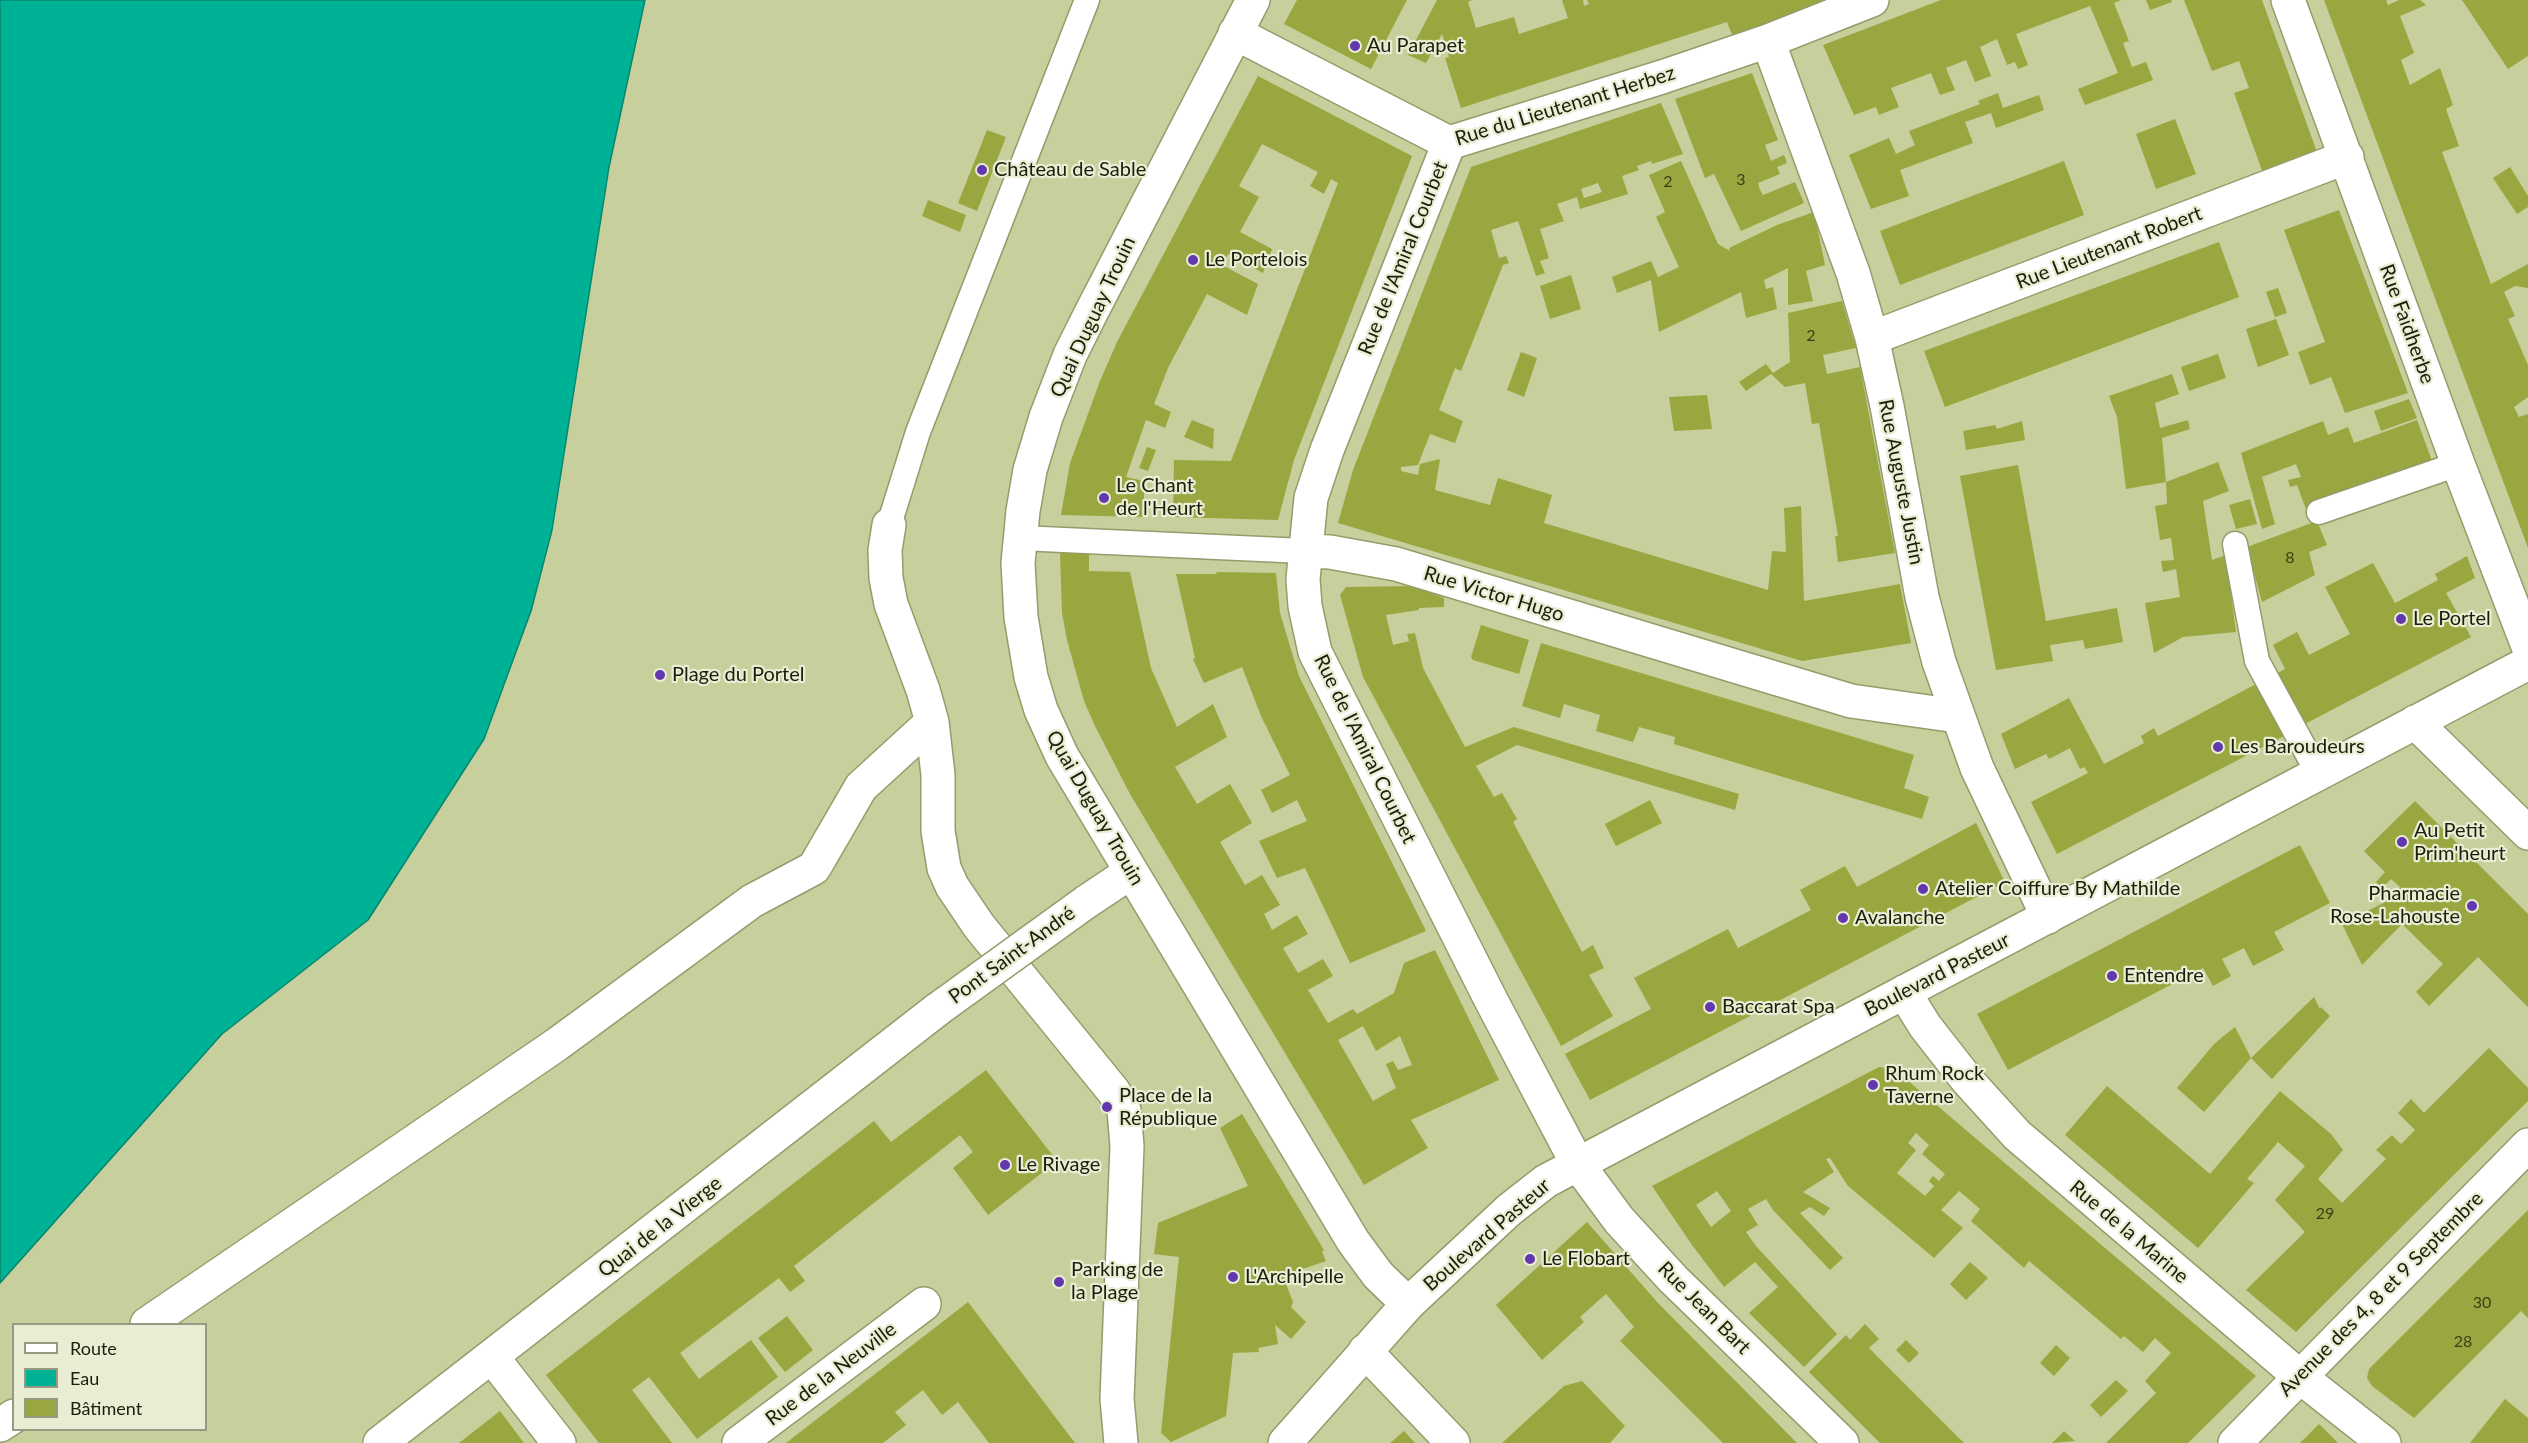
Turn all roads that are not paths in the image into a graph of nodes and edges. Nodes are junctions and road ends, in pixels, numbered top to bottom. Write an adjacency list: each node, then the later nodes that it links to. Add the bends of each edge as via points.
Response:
1 (1087, 0): 12 (lane, via 918,432)
2 (1253, 0): 5 (street, Quai Duguay Trouin)
3 (1872, 0): 6 (street, Rue du Lieutenant Herbez)
4 (2288, 0): 8 (street, Rue Faidherbe)
5 (1235, 33): 7 (street, Rue du Lieutenant Herbez); 13 (street, Quai Duguay Trouin, via 1070,355 1032,462)
6 (1768, 41): 7 (street, Rue du Lieutenant Herbez); 9 (street, Rue Auguste Justin, via 1853,273)
7 (1449, 143): 15 (street, Rue de l'Amiral Courbet, via 1317,474)
8 (2347, 157): 9 (street, Rue Lieutenant Robert); 10 (street, Rue Faidherbe)
9 (1872, 338): 18 (street, Rue Auguste Justin, via 1922,597)
10 (2458, 464): 11 (lane); 16 (street, Rue Faidherbe)
11 (2319, 512)
12 (889, 525): 19 (street, via 884,565 891,604)
13 (1020, 538): 15 (lane, Rue Victor Hugo); 23 (street, Quai Duguay Trouin, via 1018,584 1023,635 1041,710 1062,756)
14 (2235, 544): 21 (lane, via 2257,661)
15 (1304, 551): 18 (street, Rue Victor Hugo, via 1396,564 1842,699); 28 (street, Rue de l'Amiral Courbet, via 1305,606 1325,674)
16 (2528, 646)
17 (2528, 663): 20 (street, Boulevard Pasteur)
18 (1957, 716): 24 (street, Rue Auguste Justin, via 1977,768)
19 (932, 722): 31 (street, via 861,787 814,868 752,901 556,1045); 38 (street, via 938,775 938,831 944,868 952,886 979,926 1120,1100 1126,1119 1118,1331)
20 (2415, 722): 21 (street, Boulevard Pasteur); 22 (street)
21 (2318, 773): 24 (street, Boulevard Pasteur)
22 (2528, 833)
23 (1131, 872): 26 (street, Pont Saint-André, bridge); 30 (street, Quai Duguay Trouin, via 1353,1241 1378,1275)
24 (2048, 917): 25 (street, Boulevard Pasteur)
25 (1904, 992): 28 (street, Boulevard Pasteur); 34 (street, Rue de la Marine, via 1968,1081 2017,1136)
26 (938, 1009): 33 (street, Quai de la Vierge)
27 (2528, 1145): 34 (street, Avenue des 4, 8 et 9 Septembre)
28 (1577, 1163): 30 (street, Boulevard Pasteur, via 1527,1195); 41 (street, Rue Jean Bart, via 1646,1250)
29 (924, 1304): 37 (street, Rue de la Neuville)
30 (1408, 1304): 32 (street, Boulevard Pasteur)
31 (148, 1323)
32 (1365, 1351): 39 (street, Boulevard Pasteur); 40 (street)
33 (492, 1357): 35 (street, Quai de la Vierge); 36 (street)
34 (2299, 1376): 42 (street, Avenue des 4, 8 et 9 Septembre); 43 (street, Rue de la Marine)
35 (380, 1443)
36 (560, 1443)
37 (739, 1443)
38 (1121, 1443)
39 (1285, 1443)
40 (1453, 1443)
41 (1842, 1443)
42 (2235, 1443)
43 (2384, 1443)

